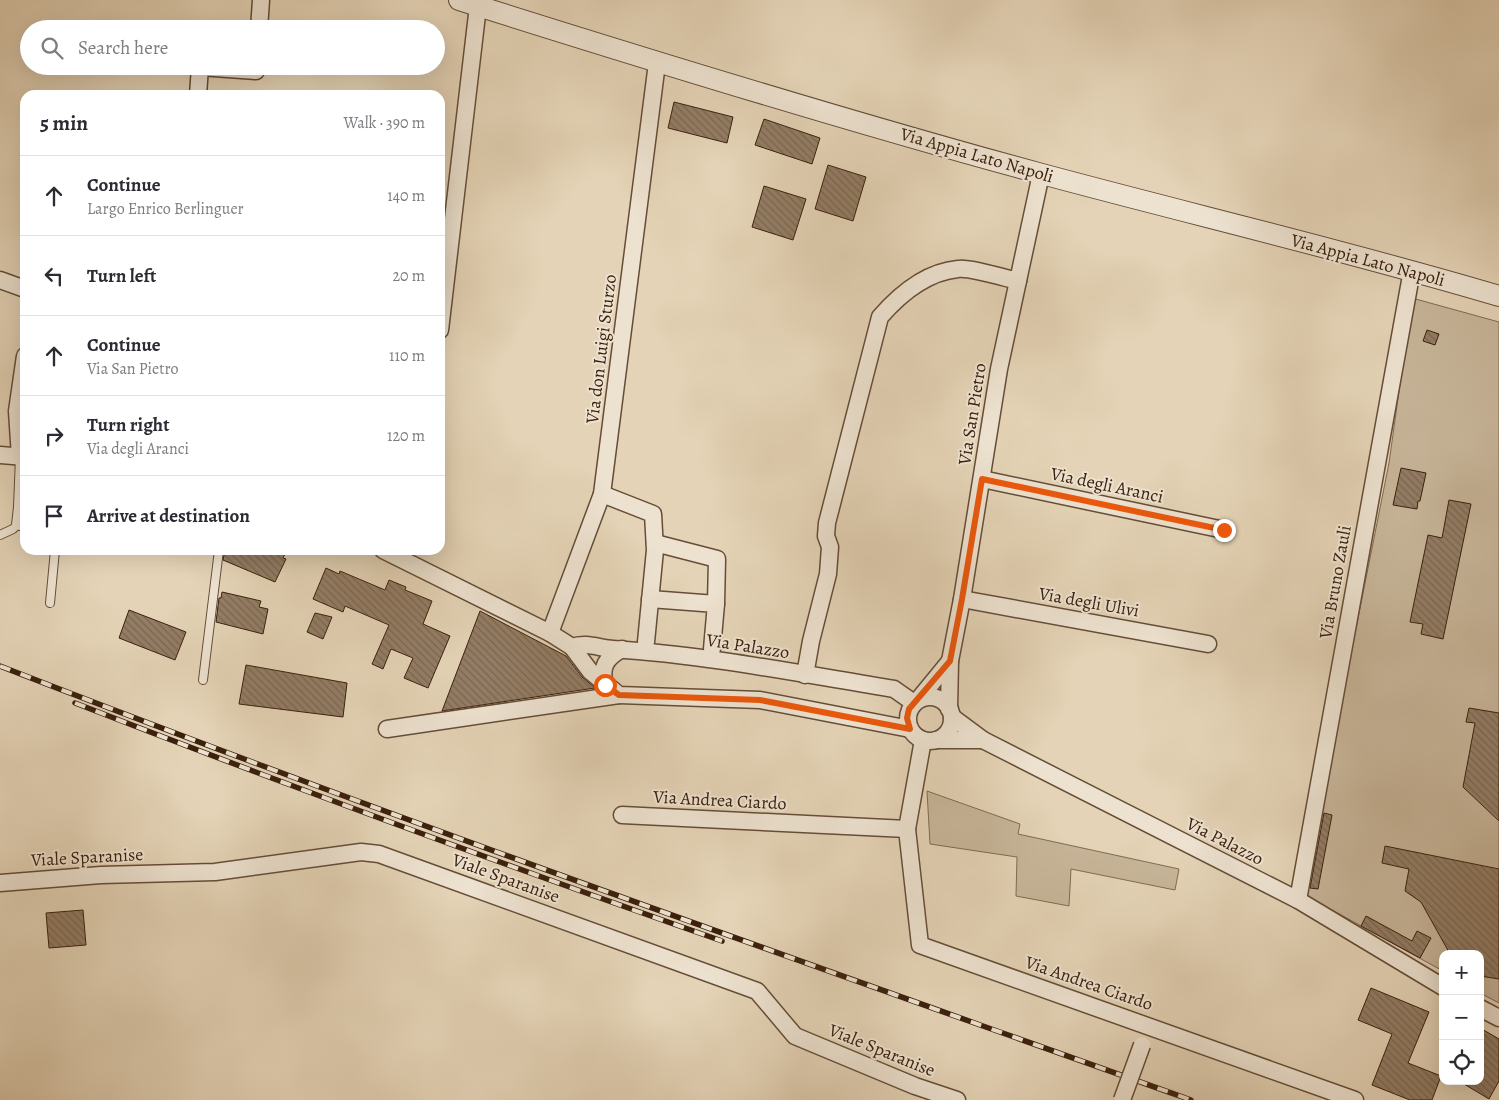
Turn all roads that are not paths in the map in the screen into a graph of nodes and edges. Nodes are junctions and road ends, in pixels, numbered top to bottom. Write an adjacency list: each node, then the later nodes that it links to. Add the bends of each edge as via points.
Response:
1 (261, 0): 4 (street)
2 (459, 0): 3 (street, Via Appia Lato Napoli)
3 (478, 6): 5 (street, Via Appia Lato Napoli); 13 (street)
4 (260, 20)
5 (657, 63): 8 (street, Via Appia Lato Napoli); 20 (street, Via don Luigi Sturzo)
6 (199, 75): 7 (street)
7 (198, 90)
8 (1041, 174): 9 (street, Via Appia Lato Napoli); 11 (street, Via San Pietro)
9 (1412, 270): 14 (street, Via Appia Lato Napoli); 52 (street, Via Bruno Zauli)
10 (0, 280): 12 (street)
11 (1018, 281): 19 (street, Via San Pietro); 39 (street, via 959,268 937,273 908,290 880,317 827,523 826,536 830,547 828,574)
12 (20, 287)
13 (445, 287)
14 (1499, 296)
15 (20, 390): 16 (street, via 17,411)
16 (20, 439)
17 (0, 455): 18 (street)
18 (20, 457)
19 (982, 479): 22 (street, Via degli Aranci); 29 (street, Via San Pietro)
20 (602, 494): 24 (street, via 653,514); 32 (street, Via don Luigi Sturzo)
21 (20, 526): 23 (lane)
22 (1224, 530)
23 (0, 535)
24 (655, 544): 28 (street); 31 (street, via 717,560)
25 (55, 555): 30 (lane)
26 (218, 555): 40 (lane)
27 (393, 555): 32 (street)
28 (650, 599): 31 (street); 33 (street)
29 (962, 599): 34 (street, Via degli Ulivi); 38 (street, Via San Pietro)
30 (50, 603)
31 (716, 604): 37 (street)
32 (550, 633): 35 (street)
33 (646, 642)
34 (1208, 644)
35 (572, 647): 36 (street, Via Palazzo, via 580,644); 41 (street)
36 (622, 649): 39 (street, Via Palazzo, via 661,652); 41 (street, via 612,654 604,665)
37 (712, 649)
38 (950, 661): 43 (street, Via San Pietro); 44 (street, Via San Pietro)
39 (805, 675): 43 (street, Via Palazzo, via 894,689)
40 (203, 680)
41 (605, 685): 42 (street)
42 (619, 695): 45 (street); 46 (street, via 760,700)
43 (916, 701): 44 (street, via 925,697 936,698 945,703); 46 (street, via 907,718)
44 (951, 713): 47 (street, via 949,730 945,735); 48 (street, Via Palazzo)
45 (387, 729)
46 (910, 729): 47 (street, via 913,734)
47 (930, 740): 48 (street, Via Palazzo); 50 (street, Via Andrea Ciardo)
48 (983, 740): 52 (street, Via Palazzo)
49 (622, 815): 50 (street, Via Andrea Ciardo)
50 (906, 829): 56 (street, Via Andrea Ciardo, via 920,945)
51 (0, 883): 57 (street, Viale Sparanise, via 101,875 215,872 361,852 379,854 757,991 795,1036)
52 (1298, 900): 53 (street, Via Palazzo)
53 (1439, 985)
54 (1484, 1010): 55 (street)
55 (1499, 1018)
56 (1150, 1026): 58 (street, bridge); 59 (street, Via Andrea Ciardo)
57 (957, 1100)
58 (1122, 1100)
59 (1355, 1100)

